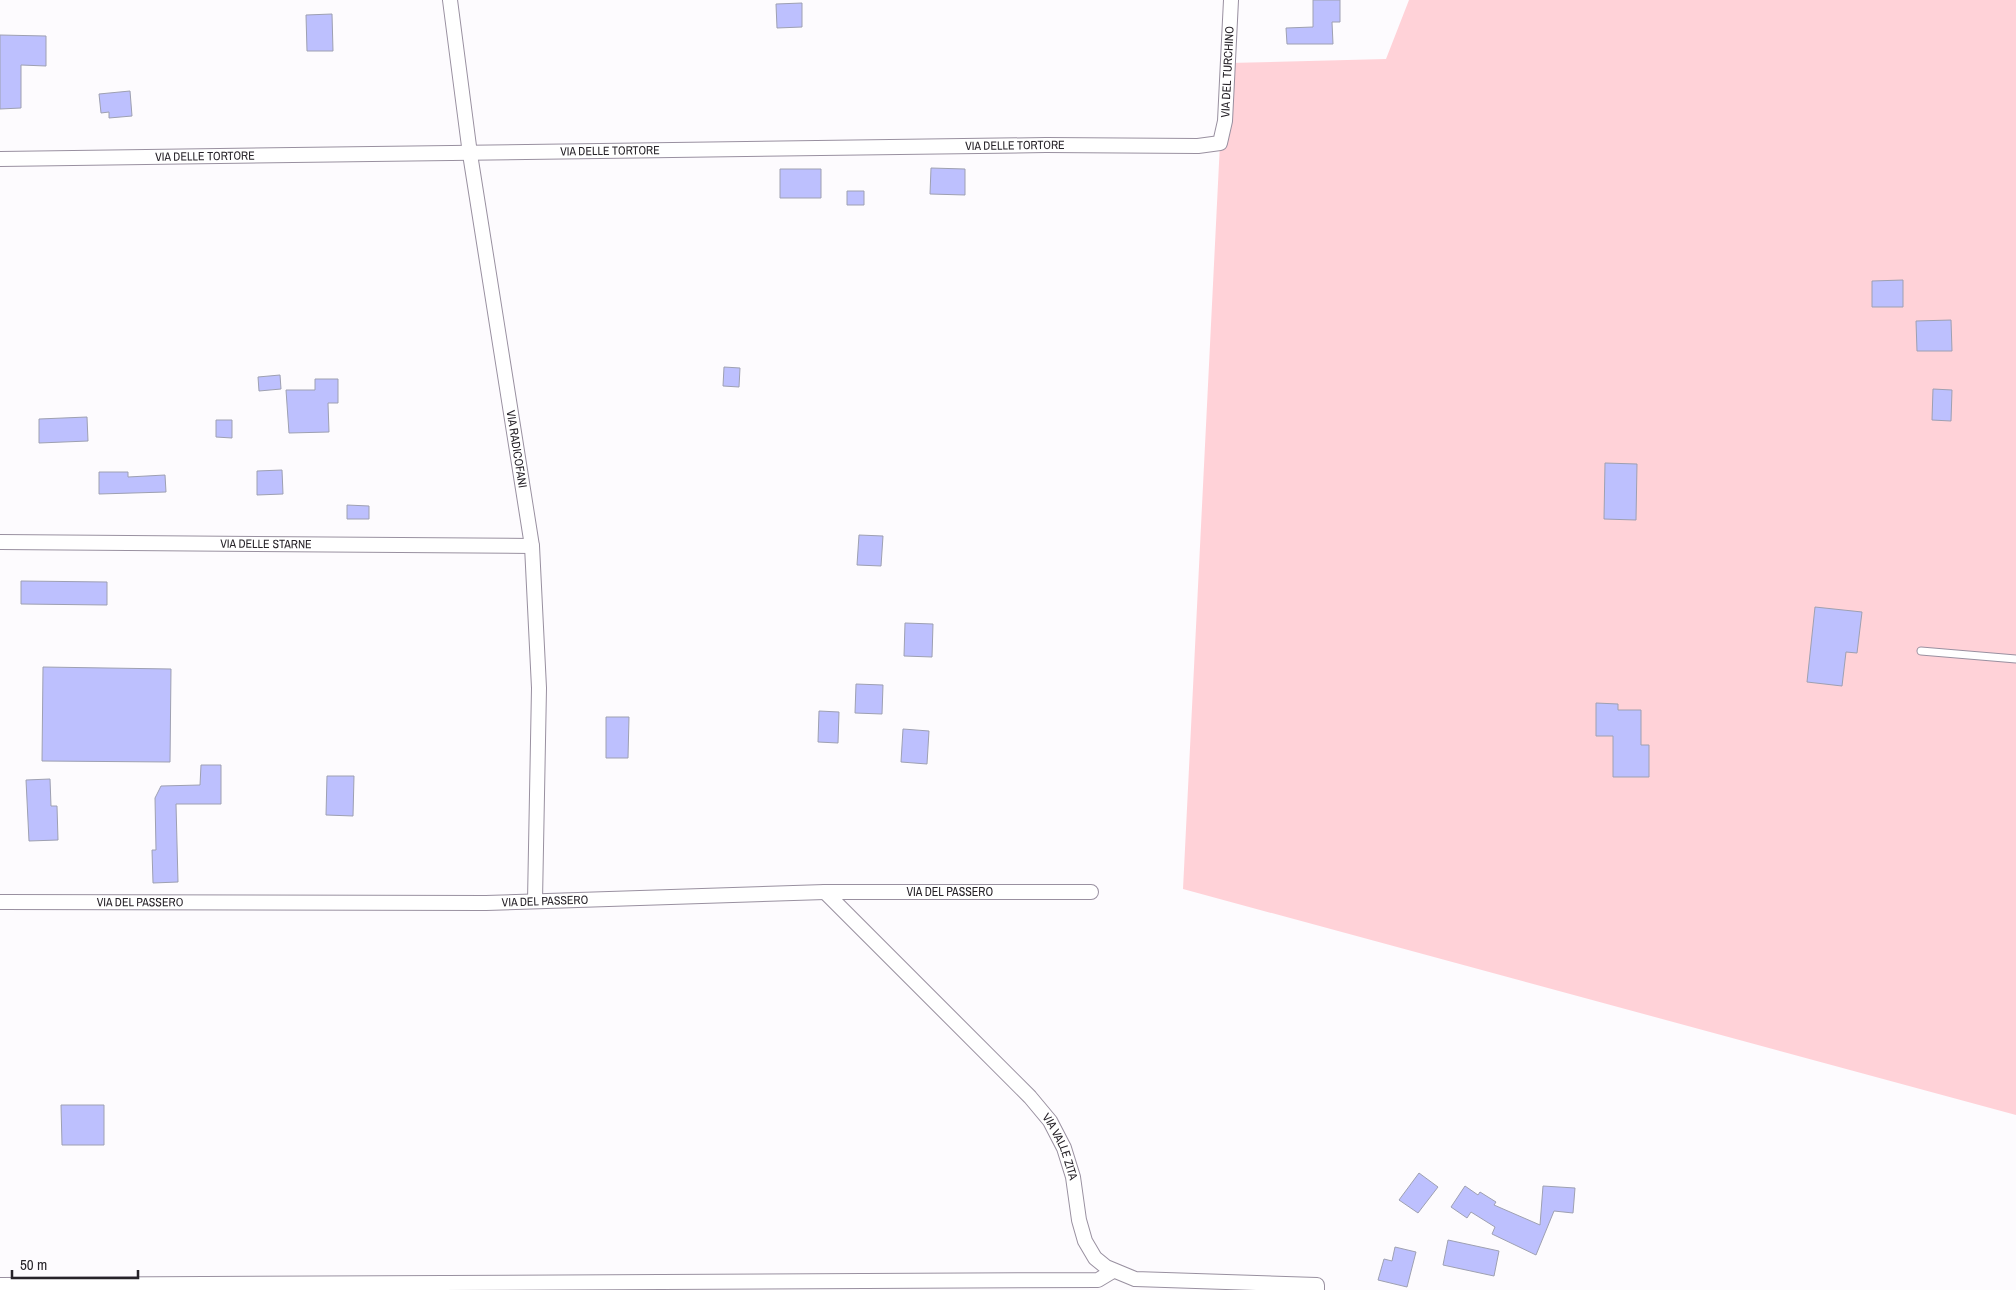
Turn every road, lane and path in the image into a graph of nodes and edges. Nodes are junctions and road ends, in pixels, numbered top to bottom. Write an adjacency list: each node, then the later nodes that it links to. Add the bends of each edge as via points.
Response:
1 (450, 0): 4 (street, VIA RADICOFANI)
2 (1231, 0): 3 (street, VIA DEL TURCHINO, via 1225,121)
3 (1220, 143): 4 (street, VIA DELLE TORTORE, via 1198,146 1046,145)
4 (470, 154): 5 (street, VIA DELLE TORTORE); 7 (street, VIA RADICOFANI)
5 (0, 159)
6 (0, 542): 7 (street, VIA DELLE STARNE)
7 (532, 546): 12 (street, VIA RADICOFANI, via 538,688)
8 (1921, 651): 9 (lane)
9 (2016, 660)
10 (825, 892): 11 (street, VIA DEL PASSERO); 12 (street, VIA DEL PASSERO); 14 (street, VIA VALLE ZITA, via 1030,1097 1050,1121 1064,1148 1073,1177 1085,1241 1095,1258)
11 (1091, 892)
12 (535, 901): 13 (street, VIA DEL PASSERO)
13 (0, 902)
14 (1113, 1271): 15 (street, via 1098,1280); 16 (street, VIA VALLE ZITA, via 1135,1279 1317,1286)
15 (0, 1285)
16 (1317, 1290)

